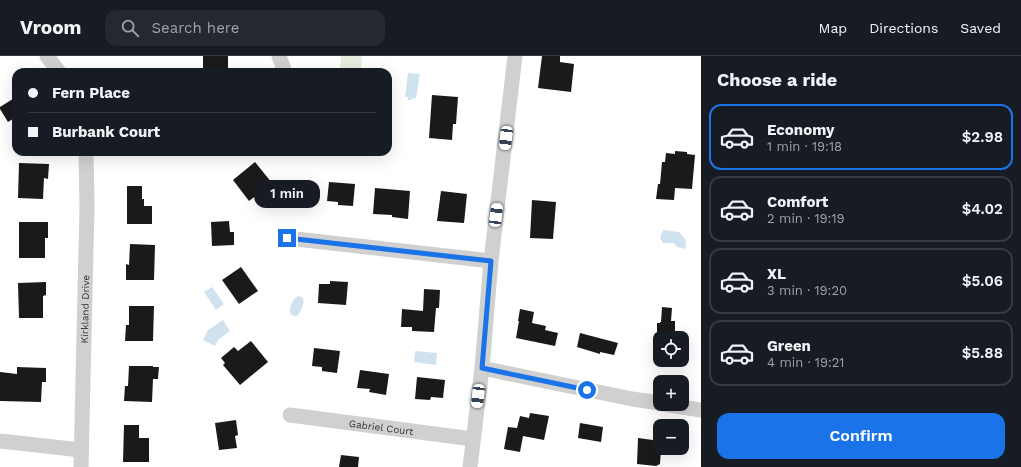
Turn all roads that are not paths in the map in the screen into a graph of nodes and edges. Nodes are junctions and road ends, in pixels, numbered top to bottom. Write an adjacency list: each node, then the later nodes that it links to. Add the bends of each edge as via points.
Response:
1 (47, 56): 4 (street)
2 (279, 56): 5 (street)
3 (514, 56): 8 (street)
4 (56, 68)
5 (284, 68)
6 (86, 156): 16 (street, Kirkland Drive)
7 (287, 238): 8 (street)
8 (491, 261): 9 (street)
9 (482, 368): 10 (street); 14 (street)
10 (653, 403)
11 (689, 408): 12 (street)
12 (701, 410)
13 (290, 415): 14 (street, Gabriel Court)
14 (473, 439): 18 (street)
15 (0, 441): 16 (street)
16 (81, 450): 17 (street, Kirkland Drive)
17 (81, 467)
18 (470, 467)

